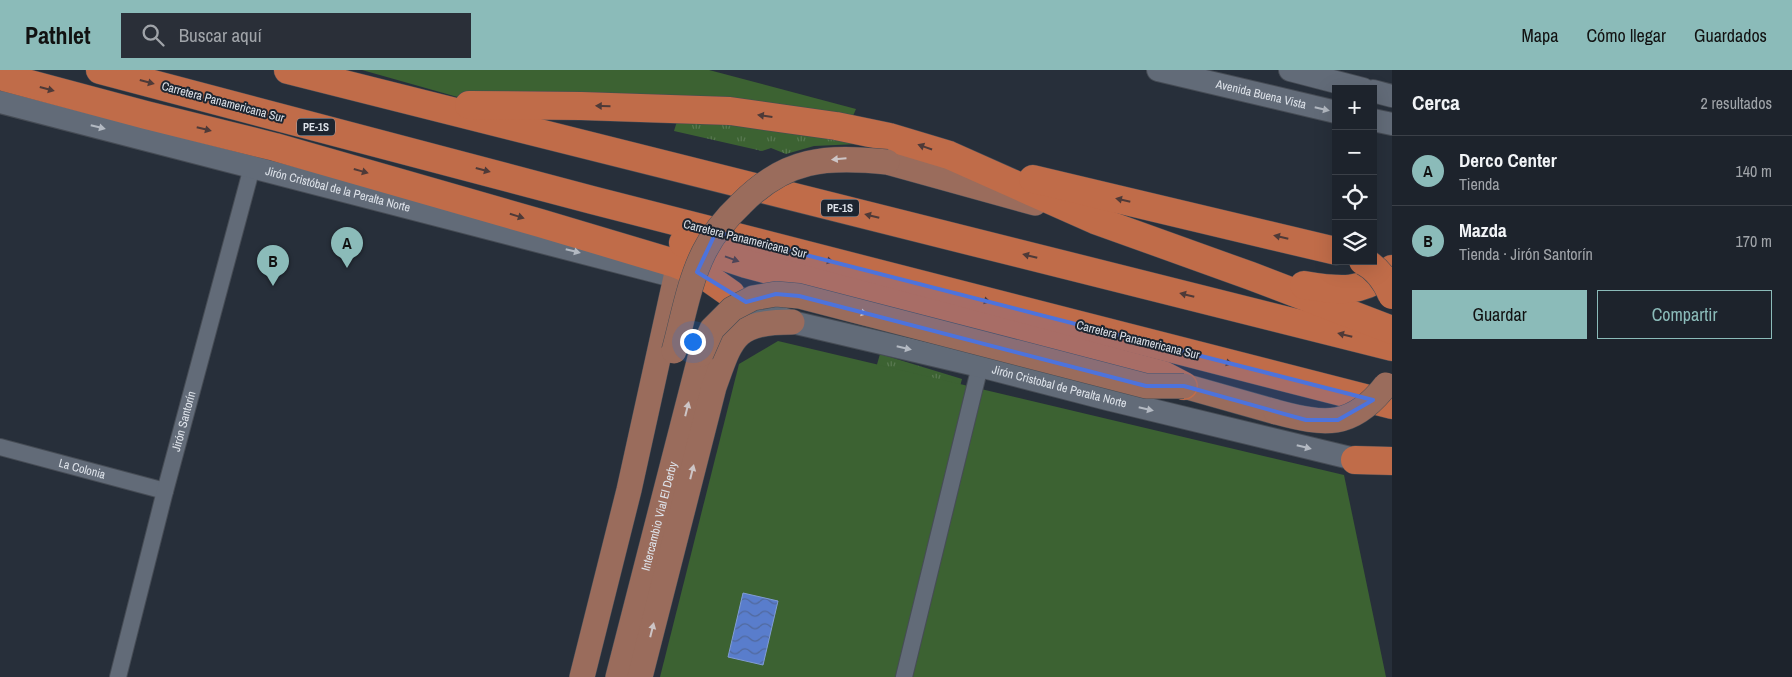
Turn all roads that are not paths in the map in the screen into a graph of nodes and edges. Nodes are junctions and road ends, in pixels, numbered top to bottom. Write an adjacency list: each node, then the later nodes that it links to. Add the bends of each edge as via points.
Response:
1 (100, 70): 18 (highway, Carretera Panamericana Sur / PE-1S, one-way to 18)
2 (288, 70): 6 (highway, PE-1S)
3 (1290, 70): 8 (street)
4 (1171, 72): 7 (street, Avenida Buena Vista)
5 (0, 76): 25 (highway, one-way to 25, via 275,146 540,223 674,263 704,276)
6 (324, 76): 12 (highway, PE-1S)
7 (1229, 78): 13 (street, Avenida Buena Vista, one-way to 13)
8 (1348, 85)
9 (1377, 93): 10 (street)
10 (1392, 96)
11 (0, 102): 17 (street, Jirón Cristóbal de la Peralta Norte, one-way to 17)
12 (431, 106): 16 (highway, one-way to 12, via 889,137 730,110); 29 (highway, PE-1S, one-way to 12)
13 (1332, 111)
14 (1377, 121): 15 (street)
15 (1392, 124)
16 (970, 164): 19 (highway); 20 (highway, one-way to 16)
17 (252, 167): 24 (street, Jirón Cristóbal de la Peralta Norte, one-way to 24); 38 (street, Jirón Santorín)
18 (592, 200): 32 (highway, one-way to 32, via 640,230 746,264 1164,375); 33 (highway, Carretera Panamericana Sur / PE-1S, one-way to 33)
19 (1095, 220): 23 (highway); 41 (main road, one-way to 41, bridge, via 887,162 851,158 816,161 780,172 749,196 716,233 703,254 690,290)
20 (1332, 250)
21 (1370, 265): 26 (highway, bridge, via 1380,273)
22 (1392, 269): 23 (highway, via 1378,280 1354,289 1328,289)
23 (1250, 276): 28 (highway)
24 (676, 277): 25 (street, Jirón Cristóbal de la Peralta Norte); 40 (main road, via 629,490)
25 (731, 294): 27 (street, Jirón Cristobal de Peralta Norte)
26 (1392, 295)
27 (792, 322): 30 (street, Jirón Cristobal de Peralta Norte, one-way to 30); 43 (main road, one-way to 27, via 714,387 727,351 748,328 763,323)
28 (1392, 330)
29 (1392, 347)
30 (980, 366): 35 (street, Jirón Cristobal de Peralta Norte, one-way to 35); 44 (street)
31 (1392, 372): 32 (main road, Intercambio Vial El Derby, bridge, via 1369,404 1338,420 1324,422 1298,418)
32 (1184, 386): 42 (main road, Intercambio Vial El Derby, one-way to 32, bridge, via 701,354 712,329 732,309 753,298 776,294 799,296 1146,386)
33 (1392, 405)
34 (0, 447): 38 (street, La Colonia)
35 (1355, 460): 36 (highway); 37 (street, Jirón Cristobal de Peralta Norte)
36 (1392, 461)
37 (1392, 467)
38 (165, 491): 39 (street, Jirón Santorín)
39 (118, 677)
40 (582, 677)
41 (595, 677)
42 (618, 677)
43 (640, 677)
44 (904, 677)

